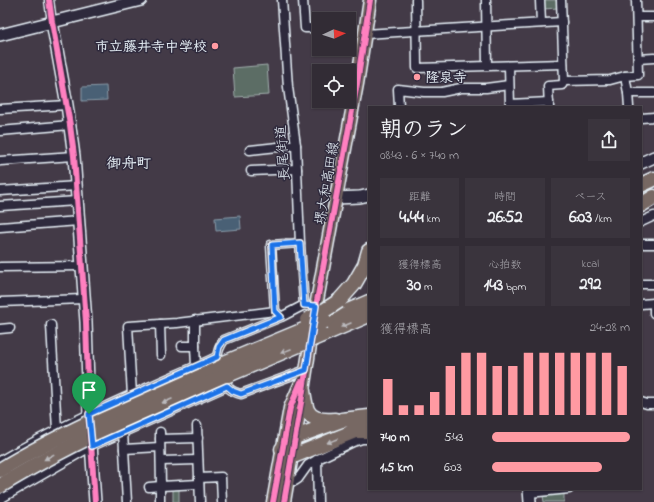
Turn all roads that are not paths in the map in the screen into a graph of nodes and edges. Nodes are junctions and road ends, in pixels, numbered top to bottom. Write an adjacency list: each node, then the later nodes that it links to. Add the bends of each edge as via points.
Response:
1 (49, 0): 14 (street)
2 (140, 0): 11 (street)
3 (282, 0): 42 (street, 長尾街道, via 288,87)
4 (303, 0): 18 (street, via 305,28)
5 (370, 0): 20 (main road, 堺大和高田線)
6 (416, 0): 19 (street)
7 (486, 0): 17 (street)
8 (540, 0): 16 (street)
9 (561, 0): 15 (street)
10 (636, 0): 12 (street)
11 (124, 2): 14 (street)
12 (637, 17): 13 (street); 23 (street)
13 (654, 17)
14 (52, 22): 21 (street); 32 (street)
15 (562, 22): 16 (street); 24 (street)
16 (540, 23): 17 (street)
17 (486, 26): 19 (street); 25 (street)
18 (312, 28)
19 (416, 30): 20 (street); 25 (street, via 417,68)
20 (365, 34): 57 (main road, 堺大和高田線)
21 (0, 35)
22 (654, 58): 23 (street)
23 (638, 59): 27 (street, via 638,75)
24 (563, 64): 26 (street); 28 (street)
25 (487, 66): 26 (street)
26 (509, 66): 29 (street)
27 (625, 76): 28 (street, via 610,80); 30 (street)
28 (564, 81): 34 (street, via 562,85 548,86)
29 (509, 85): 33 (street); 35 (street, via 461,88 442,92 398,89)
30 (628, 93): 31 (street); 36 (street)
31 (654, 93)
32 (67, 105): 37 (street); 40 (street)
33 (510, 105): 34 (street)
34 (549, 105)
35 (399, 106)
36 (629, 106)
37 (0, 109)
38 (654, 117): 39 (street)
39 (642, 118)
40 (70, 125): 41 (street); 44 (street)
41 (0, 131)
42 (296, 145): 43 (street); 48 (street, 長尾街道)
43 (250, 150)
44 (74, 156): 46 (street); 52 (street)
45 (654, 157): 47 (street)
46 (0, 161)
47 (642, 163)
48 (297, 169): 49 (street); 66 (street, 長尾街道)
49 (251, 171)
50 (654, 179): 51 (highway)
51 (642, 185)
52 (76, 186): 53 (street); 59 (street)
53 (0, 191)
54 (654, 193): 58 (highway)
55 (368, 195): 57 (street)
56 (654, 197): 60 (highway)
57 (336, 198): 80 (main road, 堺大和高田線)
58 (642, 199)
59 (77, 201): 61 (street); 63 (street)
60 (642, 204)
61 (0, 206)
62 (654, 216): 64 (street)
63 (79, 221): 65 (street); 70 (street)
64 (642, 222)
65 (0, 227)
66 (300, 243): 79 (street, 長尾街道); 82 (street, via 272,245)
67 (642, 244): 68 (street)
68 (654, 244)
69 (368, 254): 92 (highway, bridge, via 354,284 339,301 319,314)
70 (82, 266): 71 (street); 74 (street)
71 (0, 267)
72 (642, 284): 73 (street)
73 (654, 284)
74 (84, 299): 75 (street); 101 (street)
75 (0, 302)
76 (368, 302): 92 (highway, bridge)
77 (654, 303): 78 (street); 81 (street)
78 (642, 304)
79 (304, 305): 80 (street); 82 (street)
80 (316, 306): 94 (main road, 堺大和高田線)
81 (654, 313)
82 (278, 314): 84 (street); 92 (street, via 224,340 219,347)
83 (367, 317): 122 (highway, one-way to 122, bridge, via 142,412 63,450)
84 (195, 320): 85 (street); 90 (street)
85 (160, 324): 91 (street); 97 (street, via 128,326)
86 (51, 325): 105 (street)
87 (10, 328): 88 (street)
88 (0, 329)
89 (182, 346): 90 (street)
90 (195, 346): 93 (street)
91 (161, 355)
92 (221, 360): 93 (street); 95 (street); 119 (highway, bridge, via 50,442)
93 (196, 367): 97 (street)
94 (306, 370): 95 (street, via 241,394); 96 (main road, 堺大和高田線); 114 (main road, 堺大和高田線, via 290,408)
95 (227, 386): 107 (street)
96 (303, 391): 103 (highway, via 307,410 312,416 324,421); 108 (main road, 堺大和高田線)
97 (132, 395): 101 (street)
98 (642, 402): 99 (street)
99 (654, 404)
100 (368, 410): 103 (highway)
101 (89, 414): 105 (street); 112 (street)
102 (368, 416): 103 (highway)
103 (342, 420): 108 (highway)
104 (197, 426): 109 (street)
105 (57, 430): 117 (street)
106 (368, 431): 114 (highway, one-way to 114, via 355,431)
107 (123, 432): 112 (street); 113 (street)
108 (295, 437): 114 (highway)
109 (198, 438): 110 (street); 115 (street)
110 (160, 439): 113 (street); 118 (street)
111 (368, 439): 116 (street, via 353,442)
112 (92, 446): 127 (street); 128 (street)
113 (124, 449): 129 (street)
114 (287, 453): 120 (main road, 堺大和高田線); 133 (main road, 堺大和高田線)
115 (198, 460): 118 (street); 121 (street)
116 (317, 460): 120 (street, via 308,465 298,479); 135 (street)
117 (0, 461)
118 (161, 462): 123 (street)
119 (0, 470)
120 (287, 480): 134 (main road, 堺大和高田線)
121 (199, 481): 123 (street); 131 (street); 132 (street, via 221,477)
122 (0, 486)
123 (160, 486): 124 (street); 130 (street)
124 (149, 487)
125 (555, 490): 126 (street)
126 (529, 495)
127 (0, 499)
128 (95, 502)
129 (127, 502)
130 (160, 502)
131 (200, 502)
132 (222, 502)
133 (273, 502)
134 (284, 502)
135 (318, 502)

